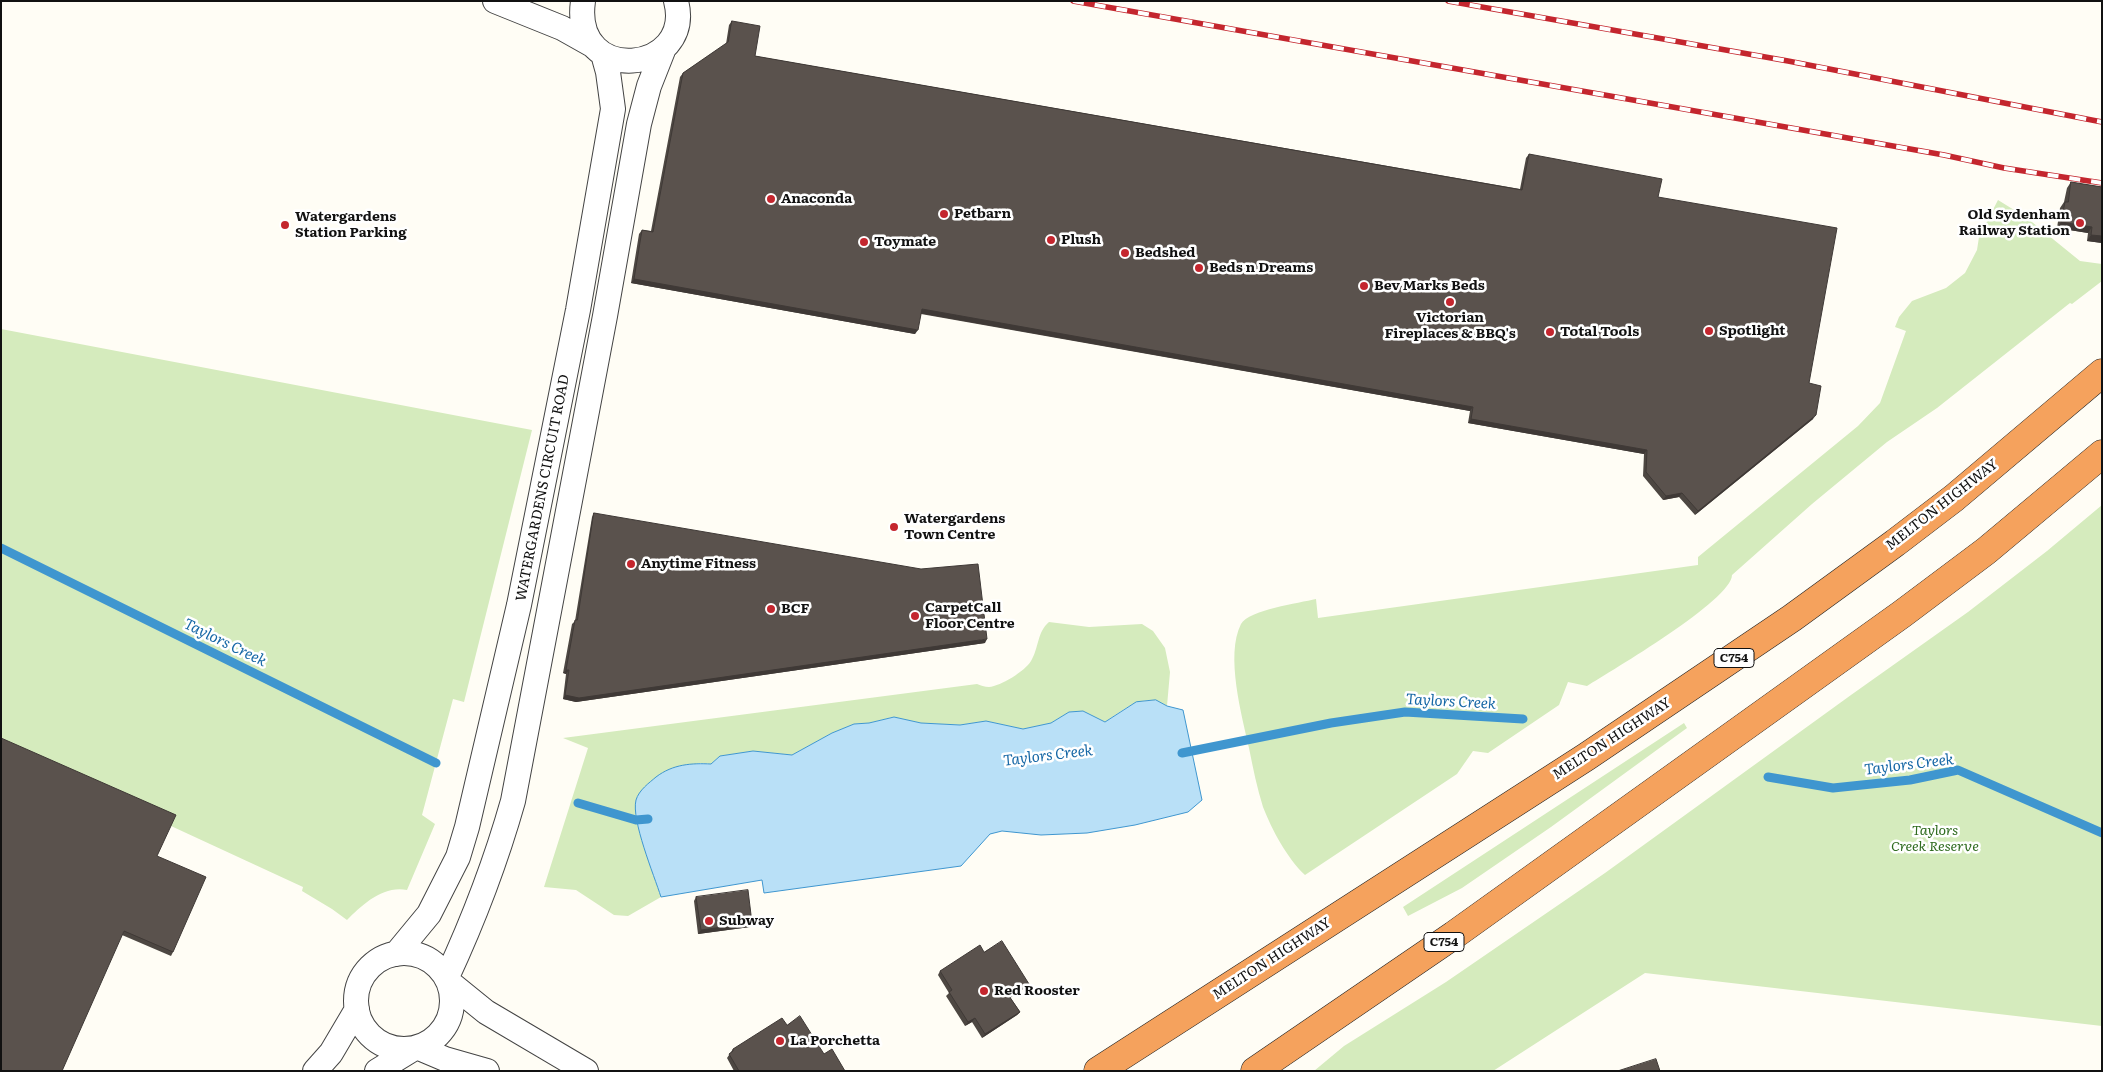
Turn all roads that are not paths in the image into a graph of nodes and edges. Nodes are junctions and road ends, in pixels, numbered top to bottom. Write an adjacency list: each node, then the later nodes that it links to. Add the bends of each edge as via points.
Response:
1 (497, 1): 5 (street, via 562,28)
2 (583, 1): 5 (street, WATERGARDENS CIRCUIT ROAD, via 581,16 585,32)
3 (676, 1): 4 (street, WATERGARDENS CIRCUIT ROAD, via 678,23)
4 (664, 48): 5 (street, via 635,62 613,59); 8 (street, WATERGARDENS CIRCUIT ROAD, via 639,124 530,719 513,801)
5 (598, 50): 9 (street, WATERGARDENS CIRCUIT ROAD, via 610,80 613,109 578,310 520,605 494,713 458,856)
6 (2102, 373): 19 (highway, MELTON HIGHWAY / C754, via 1954,498 1792,618 1586,757)
7 (2102, 454): 14 (highway, C754, via 1986,551 1902,614 1454,935)
8 (489, 876): 9 (street, WATERGARDENS CIRCUIT ROAD, via 465,877); 11 (street, WATERGARDENS CIRCUIT ROAD)
9 (429, 914): 10 (street, WATERGARDENS CIRCUIT ROAD)
10 (396, 954): 11 (street, via 419,955 440,968); 12 (street, via 376,962 366,971 356,994)
11 (448, 980): 13 (street, via 452,995 448,1022 431,1042); 18 (street, via 486,1012)
12 (357, 1010): 13 (street, via 360,1022 376,1041 388,1047); 15 (street, via 332,1053)
13 (416, 1049): 16 (street); 17 (street)
14 (1283, 1052): 20 (highway, C754); 21 (highway)
15 (315, 1071)
16 (377, 1071)
17 (487, 1071)
18 (586, 1071)
19 (1098, 1071)
20 (1255, 1071)
21 (1263, 1071)

